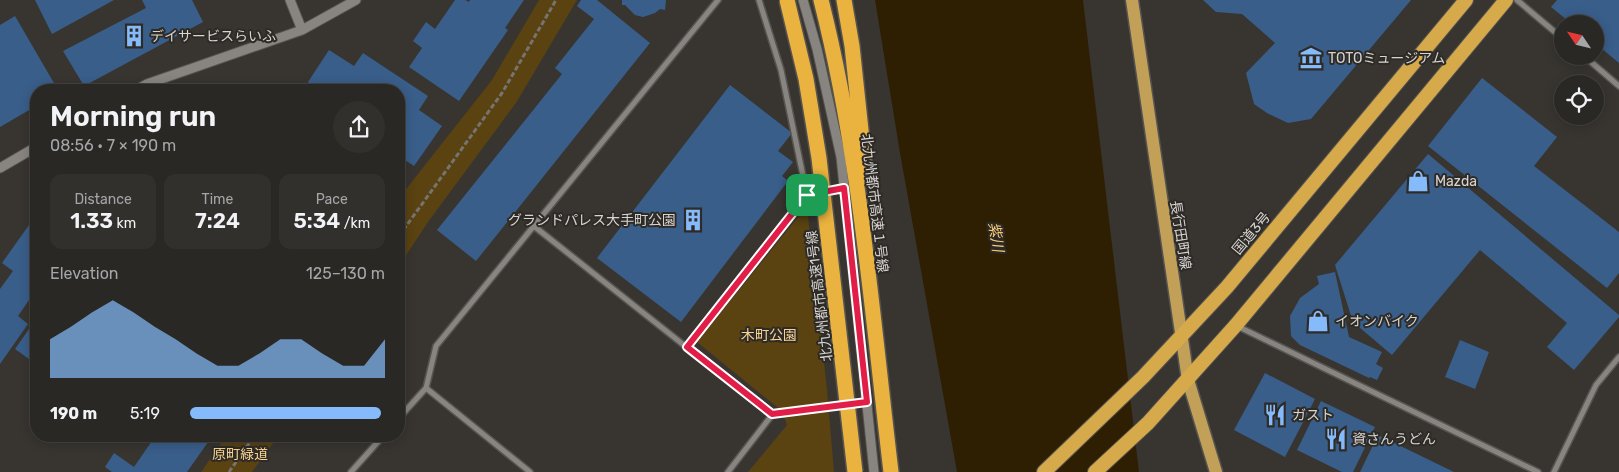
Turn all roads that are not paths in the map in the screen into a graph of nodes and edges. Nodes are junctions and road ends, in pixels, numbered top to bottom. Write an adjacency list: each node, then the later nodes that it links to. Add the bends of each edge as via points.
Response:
1 (290, 0): 14 (street)
2 (356, 0): 14 (street)
3 (718, 0): 24 (street)
4 (759, 0): 23 (street, via 781,70)
5 (780, 0): 17 (highway, bridge)
6 (787, 0): 17 (highway, 北九州都市高速1号線, bridge)
7 (802, 0): 22 (street, via 817,49 841,157)
8 (821, 0): 40 (highway, 北九州都市高速１号線, via 836,59 852,148)
9 (844, 0): 40 (highway, via 889,394)
10 (1132, 0): 26 (main road, 長行田町線)
11 (1466, 0): 26 (highway, 国道3号)
12 (1506, 0): 25 (highway)
13 (1517, 0): 15 (street)
14 (302, 30): 18 (street)
15 (1554, 31)
16 (1594, 65): 19 (street)
17 (806, 79): 38 (highway, 北九州都市高速1号線, bridge, via 820,158)
18 (147, 84)
19 (1619, 86)
20 (30, 150): 21 (street)
21 (0, 168)
22 (844, 188): 23 (street); 31 (street)
23 (807, 195): 27 (street)
24 (535, 227): 27 (street); 30 (street, via 436,346)
25 (1236, 326): 29 (highway); 44 (street)
26 (1181, 338): 29 (main road, 長行田町線); 41 (highway, 国道3号)
27 (687, 347): 33 (street)
28 (1619, 357): 45 (street, via 1596,385)
29 (1188, 380): 42 (highway); 43 (main road, 長行田町線)
30 (426, 388): 32 (street); 36 (street)
31 (867, 402): 33 (street); 39 (street)
32 (405, 411)
33 (772, 414): 37 (street)
34 (378, 442): 35 (street)
35 (351, 472)
36 (530, 472)
37 (728, 472)
38 (856, 472)
39 (874, 472)
40 (891, 472)
41 (1044, 472)
42 (1095, 472)
43 (1216, 472)
44 (1538, 472)
45 (1554, 472)

